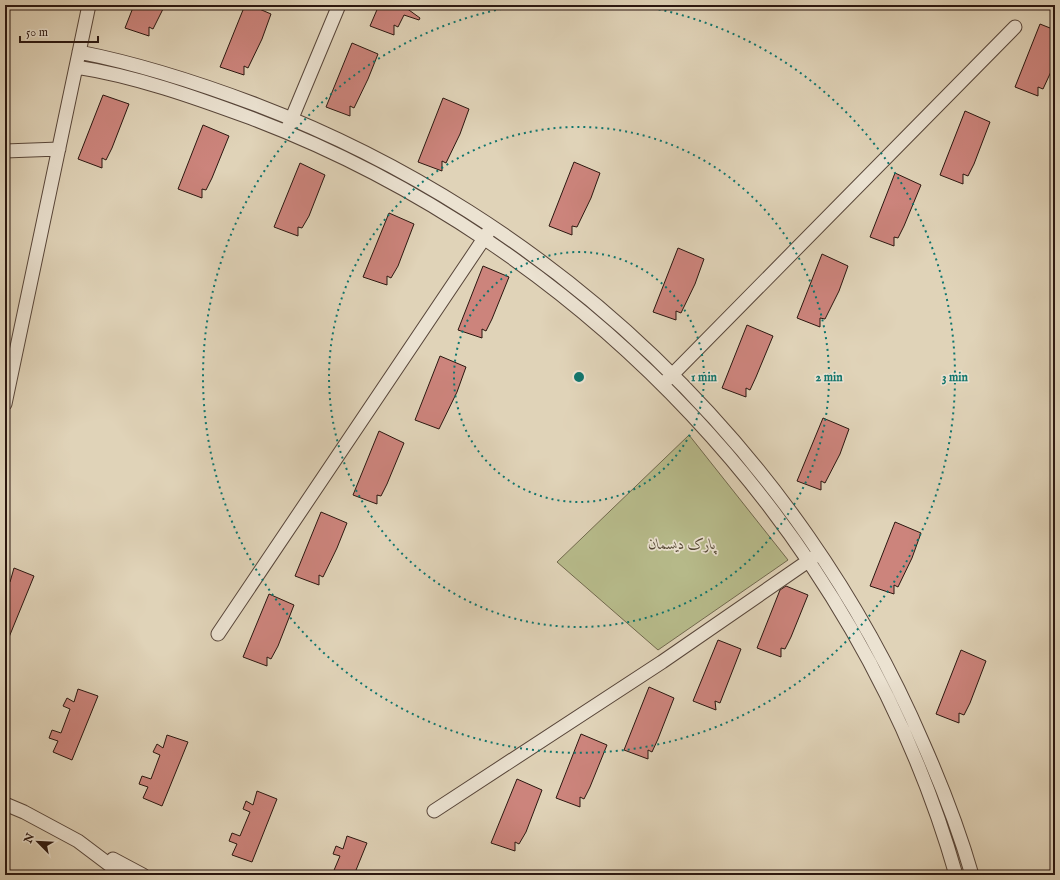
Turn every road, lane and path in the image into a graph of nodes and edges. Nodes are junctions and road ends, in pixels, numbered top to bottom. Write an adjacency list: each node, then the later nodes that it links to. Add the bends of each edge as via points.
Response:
1 (89, 5): 4 (street)
2 (339, 5): 6 (street)
3 (1015, 27): 12 (street)
4 (79, 52): 5 (street); 6 (street, via 159,71)
5 (76, 67): 7 (street, via 98,70 155,86); 8 (street)
6 (292, 118): 7 (street); 10 (street, via 370,154 436,190)
7 (286, 131): 11 (street, via 363,167)
8 (59, 149): 9 (street); 14 (street)
9 (5, 151)
10 (492, 226): 11 (street); 12 (street, via 548,265 608,313)
11 (485, 238): 13 (street, via 604,329); 17 (street)
12 (673, 374): 13 (street); 15 (street, via 769,482)
13 (662, 386): 16 (street, via 703,427 756,490)
14 (5, 404)
15 (821, 553): 16 (street); 24 (street, via 879,648 914,720 939,780)
16 (808, 560): 19 (street, via 662,662); 23 (street, via 866,654 916,758)
17 (218, 634)
18 (5, 804): 20 (street)
19 (434, 811)
20 (78, 841): 21 (street); 22 (street)
21 (123, 875)
22 (143, 875)
23 (956, 875)
24 (972, 875)

